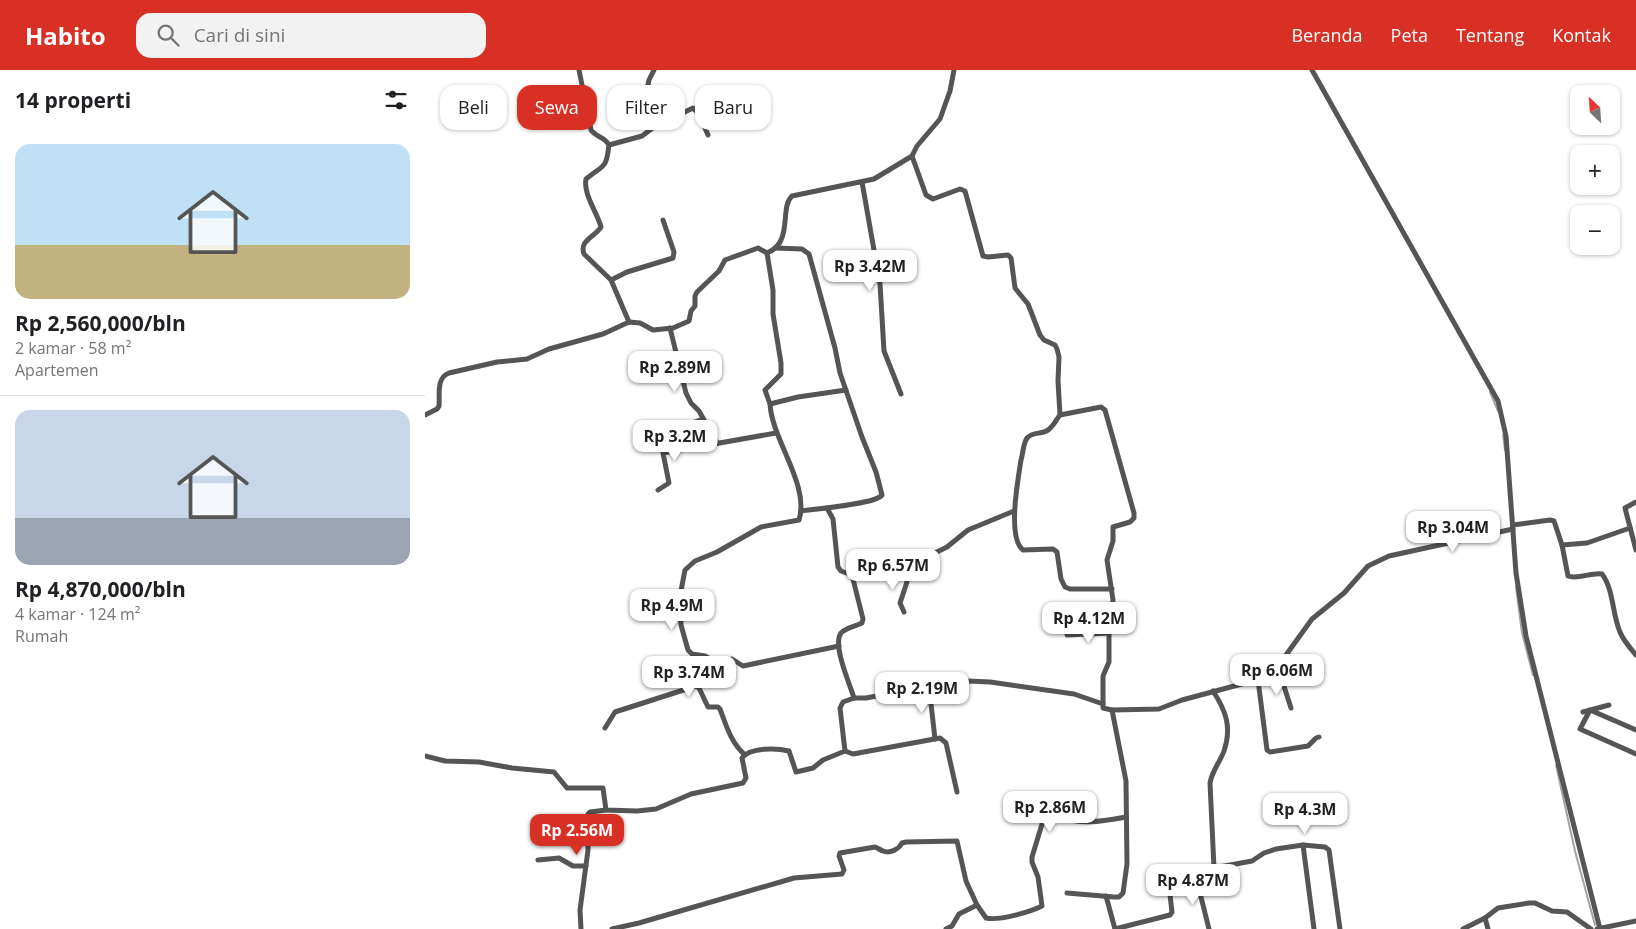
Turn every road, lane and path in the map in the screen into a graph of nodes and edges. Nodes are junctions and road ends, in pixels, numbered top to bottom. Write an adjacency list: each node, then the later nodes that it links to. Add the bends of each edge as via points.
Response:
1 (579, 70): 9 (street, via 591,130)
2 (654, 70): 5 (street)
3 (955, 70): 10 (street, via 940,119)
4 (1313, 70): 32 (street, via 1498,401 1506,436)
5 (648, 85)
6 (685, 112): 8 (street, via 693,108 699,114)
7 (650, 130): 9 (street, via 642,136)
8 (708, 136)
9 (609, 145): 15 (street, via 605,163 585,184 601,227 582,249)
10 (912, 156): 11 (street, via 882,175); 22 (street, via 929,198 960,189 965,191 983,256 1009,255 1011,258 1015,288 1028,304 1040,335 1057,349)
11 (862, 182): 13 (street, via 792,196 787,202 784,232); 19 (street, via 880,284 884,351)
12 (663, 220): 15 (street, via 673,258)
13 (775, 248): 14 (street); 18 (street, via 802,249 809,254)
14 (767, 253): 17 (street, via 758,248 725,260 719,271 697,292 689,321); 20 (street, via 781,362 781,374 765,390)
15 (611, 280): 16 (street)
16 (629, 322): 17 (street, via 640,323 653,330); 21 (street, via 527,359 444,375 440,380 439,406)
17 (670, 328): 23 (street, via 686,393)
18 (846, 390): 20 (street); 29 (street, via 882,495 878,499)
19 (901, 394)
20 (770, 404): 25 (street)
21 (425, 415)
22 (1060, 416): 31 (street, via 1050,429 1026,439); 38 (street, via 1104,408 1133,504 1134,518 1113,526 1113,541 1107,560)
23 (703, 419): 24 (street, via 681,427); 26 (street)
24 (664, 425)
25 (776, 433): 26 (street); 30 (street, via 785,448 797,485)
26 (717, 443): 27 (street, via 663,453 669,483)
27 (659, 490)
28 (1636, 502): 33 (street, via 1625,508)
29 (827, 508): 30 (street); 37 (street, via 833,519 838,567)
30 (801, 511): 42 (street, via 799,520 761,527 685,570 680,596 681,625 686,644 692,654 715,662 732,659 743,666)
31 (1014, 511): 36 (street, via 968,530 937,552); 38 (street, via 1020,549 1053,549 1057,552 1065,587)
32 (1513, 527): 34 (street, via 1554,521); 44 (street, via 1389,556 1368,566 1344,593 1312,619); 86 (street, via 1526,636)
33 (1630, 528): 34 (street, via 1587,543); 35 (street)
34 (1562, 546): 43 (street, via 1568,576 1599,573 1605,578 1620,632)
35 (1636, 550)
36 (902, 562): 37 (street); 39 (street, via 907,582 900,603)
37 (852, 576): 42 (street, via 863,619 862,623 843,632)
38 (1111, 589): 40 (street)
39 (904, 612)
40 (1109, 633): 41 (street); 49 (street)
41 (1067, 635)
42 (839, 646): 48 (street)
43 (1636, 655)
44 (1273, 673): 45 (street); 51 (street, via 1281,677)
45 (1258, 680): 47 (street); 57 (street, via 1267,750 1308,746)
46 (929, 686): 48 (street); 49 (street, via 991,682 1074,694); 58 (street)
47 (1213, 692): 52 (street, via 1159,709); 69 (street, via 1224,709 1228,725 1224,751 1210,783)
48 (854, 698): 59 (street, via 843,702 840,708)
49 (1103, 704): 52 (street, via 1103,708)
50 (1609, 704): 53 (street)
51 (1291, 708)
52 (1112, 710): 65 (street, via 1125,781)
53 (1590, 710): 54 (street); 56 (street); 60 (street, via 1580,729)
54 (1583, 712)
55 (605, 728): 61 (street, via 615,712 696,686 708,707 720,709 731,737)
56 (1636, 730)
57 (1319, 737)
58 (935, 739): 59 (street, via 853,754); 63 (street, via 940,738 946,743)
59 (845, 751): 61 (street, via 813,768 797,772 787,750 759,750)
60 (1636, 754)
61 (745, 755): 64 (street, via 742,760 746,780 738,785 691,794 656,809)
62 (425, 756): 64 (street, via 554,772 567,788 603,788)
63 (957, 792)
64 (606, 810): 68 (street, via 588,814)
65 (1126, 817): 72 (street, via 1127,864 1123,893); 73 (street, via 1088,822 1057,816 1050,809 1046,811 1032,856 1042,906 993,919 986,918)
66 (1303, 845): 69 (street, via 1275,849 1252,861); 81 (street); 82 (street, via 1329,850)
67 (538, 860): 68 (street, via 559,858 573,866)
68 (586, 866): 76 (street, via 580,910)
69 (1214, 868): 70 (street)
70 (1194, 880): 79 (street, via 1169,886 1172,912 1168,916); 80 (street)
71 (1067, 894): 72 (street)
72 (1106, 896): 79 (street)
73 (977, 905): 77 (street, via 965,881 957,840 906,842 897,850 883,851 875,847 841,853 839,856 845,870 841,874 794,878); 78 (street, via 959,914 953,926)
74 (1485, 918): 83 (street); 84 (street); 85 (street, via 1498,908 1535,903 1552,911 1567,912)
75 (1636, 921): 86 (street)
76 (581, 929)
77 (612, 929)
78 (946, 929)
79 (1115, 929)
80 (1209, 929)
81 (1314, 929)
82 (1340, 929)
83 (1463, 929)
84 (1488, 929)
85 (1591, 929)
86 (1598, 929)

